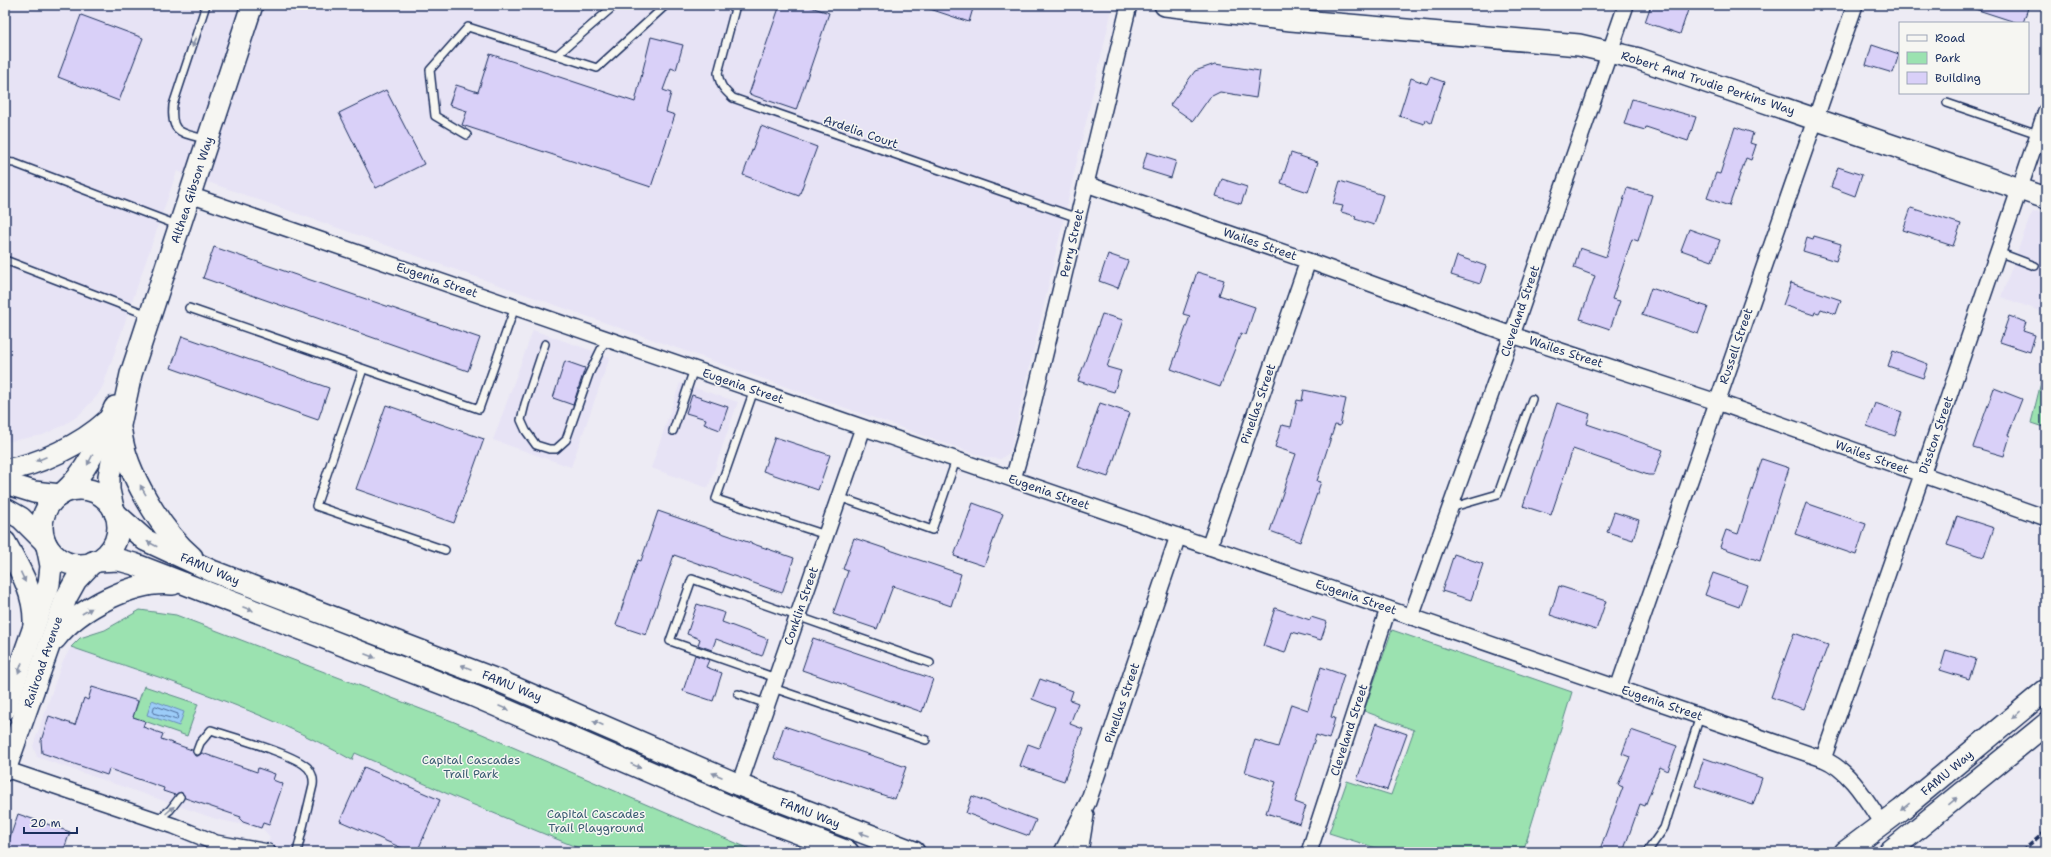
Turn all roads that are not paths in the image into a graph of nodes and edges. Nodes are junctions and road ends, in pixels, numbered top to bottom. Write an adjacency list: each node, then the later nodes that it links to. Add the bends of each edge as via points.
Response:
1 (206, 5): 18 (lane, one-way to 18, via 172,105 171,120 180,132)
2 (252, 5): 18 (street, Althea Gibson Way)
3 (615, 5): 12 (lane)
4 (666, 5): 12 (lane, via 597,68)
5 (736, 5): 24 (lane, Ardelia Court, via 718,74 723,90 733,98)
6 (1129, 5): 20 (street, Perry Street)
7 (1166, 5): 10 (street, Robert And Trudie Perkins Way)
8 (1626, 5): 11 (street, Cleveland Street)
9 (1855, 5): 15 (street, Russell Street)
10 (1295, 12): 11 (street, Robert And Trudie Perkins Way, via 1579,45)
11 (1610, 52): 15 (street, Robert And Trudie Perkins Way, via 1639,59); 33 (street, Cleveland Street)
12 (557, 55): 17 (lane, via 468,27 430,70 435,116)
13 (1947, 103): 16 (lane)
14 (2046, 111): 16 (street, Disston Street)
15 (1815, 118): 21 (street, Robert And Trudie Perkins Way); 40 (street, Russell Street)
16 (2038, 134): 21 (street, Disston Street)
17 (467, 135)
18 (208, 141): 22 (street, Althea Gibson Way)
19 (5, 162): 25 (lane, via 14,163)
20 (1086, 184): 24 (street, Perry Street); 28 (street, Wailes Street)
21 (2019, 188): 23 (street, Robert And Trudie Perkins Way); 26 (street, Disston Street)
22 (190, 195): 25 (street, Althea Gibson Way); 30 (street, Eugenia Street)
23 (2046, 198)
24 (1078, 218): 47 (street, Perry Street, via 1020,462)
25 (180, 226): 32 (street, Althea Gibson Way)
26 (1998, 252): 29 (lane); 46 (street, Disston Street)
27 (5, 260): 32 (lane)
28 (1308, 261): 33 (street, Wailes Street); 59 (street, Pinellas Street)
29 (2035, 266)
30 (515, 307): 34 (street, Eugenia Street); 36 (lane, via 479,409)
31 (189, 308): 36 (lane)
32 (150, 316): 41 (street, Althea Gibson Way)
33 (1512, 335): 40 (street, Wailes Street); 51 (street, Cleveland Street)
34 (606, 339): 35 (lane, via 589,374 566,440 556,449 536,445 521,420); 37 (street, Eugenia Street)
35 (545, 344)
36 (363, 369): 60 (lane, via 316,506)
37 (694, 369): 38 (street, Eugenia Street); 43 (lane)
38 (754, 390): 42 (street, Eugenia Street); 55 (lane, via 716,499)
39 (1532, 399): 51 (lane, via 1498,494)
40 (1717, 402): 46 (street, Wailes Street); 71 (street, Russell Street)
41 (116, 420): 45 (street, one-way to 45, via 70,446 25,466); 49 (street, Althea Gibson Way, one-way to 49, via 83,472); 53 (street, Althea Gibson Way, via 109,476); 62 (street, one-way to 41, via 184,550 164,526 128,462)
42 (863, 428): 44 (street, Eugenia Street); 50 (street, Conklin Street)
43 (673, 431)
44 (956, 460): 47 (street, Eugenia Street); 50 (lane, via 932,530)
45 (5, 470)
46 (1922, 475): 54 (street, Wailes Street); 80 (street, Disston Street)
47 (1013, 479): 56 (street, Eugenia Street)
48 (5, 482): 49 (street, FAMU Way, via 34,492)
49 (61, 494): 53 (street, FAMU Way, via 80,489 91,491 106,499); 58 (street, via 49,505 43,518 42,528)
50 (839, 497): 55 (street, Conklin Street)
51 (1449, 508): 66 (street, Cleveland Street)
52 (5, 509): 58 (street, FAMU Way, via 21,518)
53 (114, 511): 61 (street, via 117,530 115,540 109,550); 62 (street, FAMU Way, one-way to 53, via 145,540)
54 (2046, 518)
55 (826, 535): 65 (street, Conklin Street)
56 (1178, 536): 59 (street, Eugenia Street); 84 (street, Pinellas Street)
57 (5, 542): 67 (street, one-way to 67, via 29,593 34,615)
58 (46, 544): 61 (street, FAMU Way, via 54,554 67,562 83,564); 67 (street, Railroad Avenue, via 51,566 50,578)
59 (1209, 547): 64 (street, Eugenia Street)
60 (445, 550)
61 (94, 561): 63 (street, FAMU Way, via 111,559 127,562); 68 (street, Railroad Avenue, via 69,591)
62 (212, 571): 82 (street, FAMU Way, one-way to 62, via 497,680)
63 (191, 587): 68 (street, one-way to 63, via 81,614 135,587 160,583); 90 (street, FAMU Way, one-way to 90, via 480,698 733,808)
64 (1388, 609): 66 (street, Eugenia Street); 94 (street, Cleveland Street)
65 (797, 617): 69 (lane); 70 (street, Conklin Street); 70 (lane, via 692,579 670,641)
66 (1411, 617): 71 (street, Eugenia Street)
67 (33, 631): 75 (street, Railroad Avenue, one-way to 75)
68 (49, 647): 81 (street, Railroad Avenue)
69 (930, 663)
70 (774, 683): 74 (street, Conklin Street); 78 (lane)
71 (1618, 688): 76 (street, Eugenia Street)
72 (2046, 690): 86 (street, FAMU Way, one-way to 86)
73 (738, 694): 74 (lane)
74 (767, 704): 82 (street, Conklin Street)
75 (5, 709)
76 (1700, 716): 80 (street, Eugenia Street); 95 (lane, via 1664,828)
77 (2046, 724): 97 (street, one-way to 77)
78 (926, 740)
79 (196, 751): 89 (lane, via 211,730 291,757 308,768 313,777 313,785)
80 (1823, 759): 86 (street, Eugenia Street, via 1834,764 1844,774)
81 (5, 769): 85 (street)
82 (739, 785): 91 (street, FAMU Way, one-way to 82)
83 (180, 796): 85 (lane, one-way to 83, via 170,810)
84 (1088, 802): 92 (street, Pinellas Street); 93 (street, Pinellas Street)
85 (157, 820): 87 (street)
86 (1883, 825): 96 (street, FAMU Way)
87 (229, 849): 88 (street)
88 (268, 852)
89 (297, 852)
90 (848, 852)
91 (914, 852)
92 (1062, 852)
93 (1080, 852)
94 (1309, 852)
95 (1647, 852)
96 (1845, 852)
97 (1890, 852)

